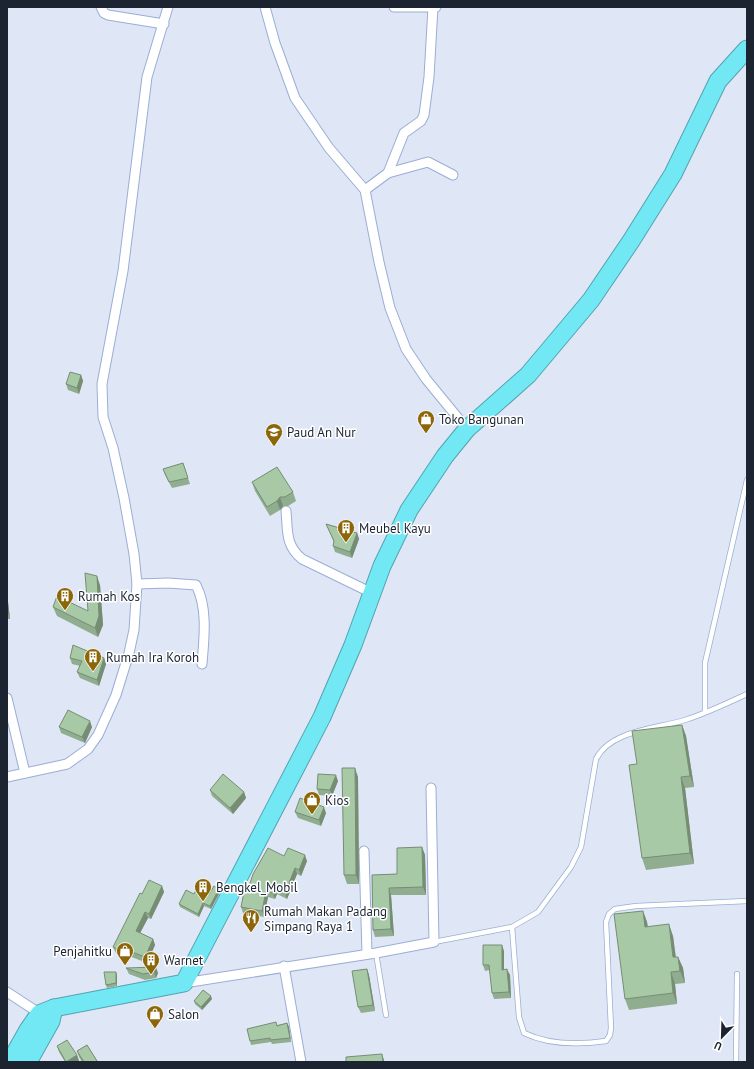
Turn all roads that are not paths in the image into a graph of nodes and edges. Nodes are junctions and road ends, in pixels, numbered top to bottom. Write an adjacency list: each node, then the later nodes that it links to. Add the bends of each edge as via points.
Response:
1 (101, 7): 7 (street, via 108,15)
2 (168, 7): 7 (street)
3 (264, 7): 11 (street, via 296,98 329,148)
4 (394, 7): 6 (street)
5 (436, 7): 6 (street)
6 (433, 8): 9 (street, via 424,115 404,133)
7 (164, 24): 15 (street, via 147,77 123,271 102,384 103,417 124,498)
8 (747, 49): 12 (highway, via 718,81 673,174 590,300 528,375)
9 (388, 173): 10 (street, via 428,162); 11 (street)
10 (453, 175)
11 (365, 190): 12 (street, via 390,308 406,349 426,379)
12 (467, 429): 16 (highway, via 445,456 409,510)
13 (747, 480): 20 (lane, via 705,663)
14 (286, 510): 16 (street, via 288,542 293,552 302,559)
15 (137, 584): 17 (street, via 168,583 196,586 200,592 204,616); 21 (street, via 134,630 129,653 116,695 98,735 88,749 67,764)
16 (372, 593): 31 (highway, via 322,717)
17 (202, 664)
18 (747, 694): 20 (lane)
19 (7, 698): 21 (street)
20 (705, 711): 26 (lane, via 686,720 631,734 607,744 599,752 581,847 557,888 538,912)
21 (25, 773): 22 (street)
22 (7, 777)
23 (431, 788): 27 (street)
24 (364, 851): 28 (street)
25 (747, 901): 26 (lane, via 636,906 615,909 609,914 606,922 612,1028 606,1041 579,1044 537,1039 524,1033 519,1017)
26 (512, 927): 27 (lane)
27 (434, 942): 28 (street)
28 (371, 954): 29 (street); 34 (lane)
29 (284, 966): 31 (street); 37 (street)
30 (737, 974): 38 (lane)
31 (184, 983): 33 (highway)
32 (7, 992): 33 (street)
33 (48, 1014): 35 (highway, via 28,1030); 36 (highway)
34 (386, 1015)
35 (10, 1061)
36 (28, 1062)
37 (301, 1062)
38 (736, 1062)

